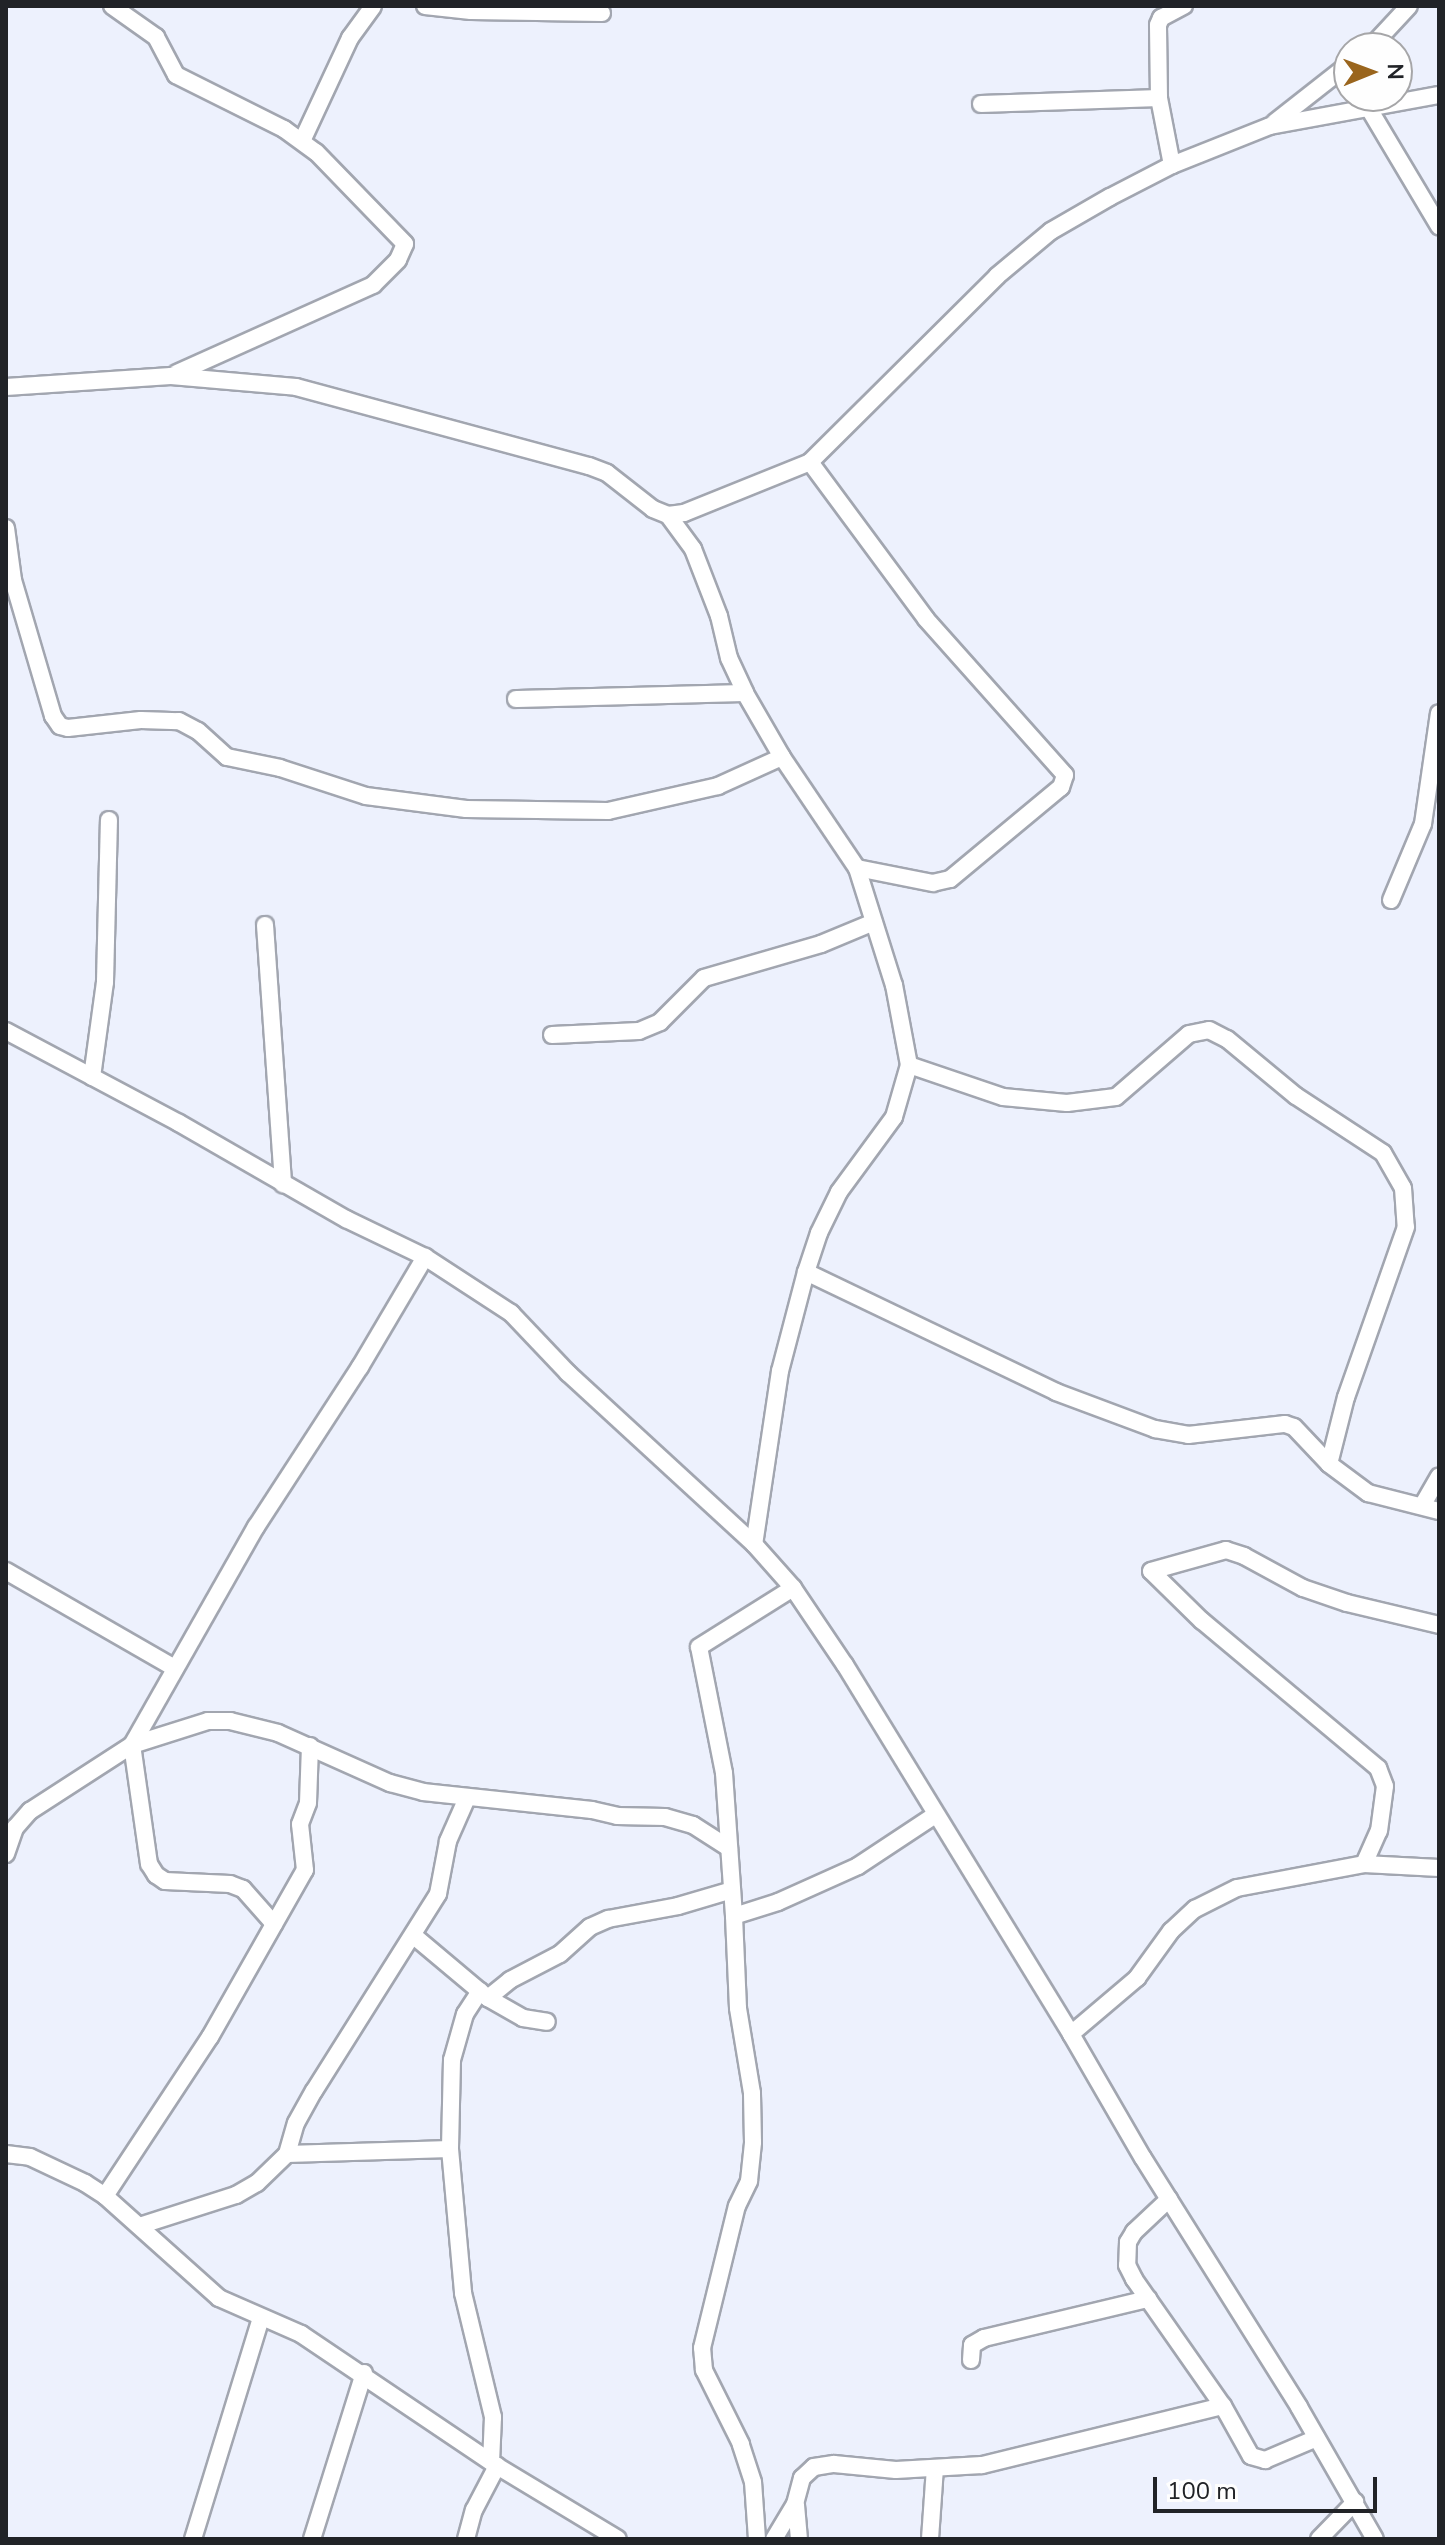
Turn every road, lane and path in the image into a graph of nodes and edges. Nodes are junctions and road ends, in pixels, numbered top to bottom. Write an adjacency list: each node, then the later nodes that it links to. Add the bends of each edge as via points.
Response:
1 (373, 6): 16 (street, via 350,38)
2 (425, 6): 6 (street)
3 (1184, 6): 10 (street, via 1158,25)
4 (1409, 6): 7 (street)
5 (124, 9): 16 (street, via 162,44 181,78)
6 (602, 13)
7 (1385, 32)
8 (1333, 77): 15 (street)
9 (1439, 95): 11 (street)
10 (1159, 98): 12 (street); 17 (street)
11 (1413, 99)
12 (981, 104)
13 (1342, 112): 15 (street)
14 (1371, 112): 18 (street)
15 (1270, 126): 17 (street)
16 (302, 141): 19 (street, via 396,231 405,251 373,285)
17 (1172, 165): 21 (street, via 1051,231 997,276)
18 (1439, 226)
19 (171, 376): 20 (street); 22 (street, via 296,387 589,466)
20 (6, 387)
21 (810, 462): 22 (street, via 733,496); 29 (street, via 926,619 1065,775 1061,787 950,879 933,883)
22 (668, 515): 24 (street, via 693,549)
23 (6, 528): 27 (street, via 13,580 60,726 179,721 227,757 366,796 466,809 608,811 718,786)
24 (745, 693): 25 (street); 27 (street)
25 (516, 699)
26 (1439, 713): 30 (street, via 1423,824)
27 (782, 757): 29 (street)
28 (109, 820): 36 (street, via 105,982)
29 (857, 868): 31 (street)
30 (1391, 900)
31 (874, 922): 34 (street, via 821,944 704,978 660,1022 639,1031); 35 (street, via 894,985)
32 (265, 925): 37 (street)
33 (6, 1031): 36 (street)
34 (552, 1035)
35 (909, 1065): 39 (street, via 894,1117 839,1192); 40 (street, via 1003,1097 1067,1103 1116,1097 1189,1034 1209,1030 1383,1153 1403,1188 1406,1227 1346,1397)
36 (92, 1077): 37 (street)
37 (283, 1184): 38 (street)
38 (425, 1257): 44 (street, via 511,1313 568,1373); 48 (street, via 256,1527)
39 (806, 1272): 40 (street, via 1056,1392 1174,1433 1205,1435 1285,1424); 44 (street, via 780,1371)
40 (1329, 1464): 42 (street, via 1368,1493)
41 (1439, 1476): 42 (street)
42 (1422, 1506): 43 (street)
43 (1439, 1511)
44 (754, 1544): 46 (street)
45 (6, 1571): 48 (street)
46 (793, 1588): 52 (street); 53 (street, via 699,1647 720,1743)
47 (1439, 1625): 55 (street, via 1332,1598 1226,1550 1151,1571 1202,1621 1378,1768 1385,1786 1379,1831)
48 (175, 1668): 49 (street)
49 (132, 1745): 50 (street, via 208,1721 230,1721); 54 (street, via 30,1811 15,1828); 59 (street, via 149,1864 156,1875 165,1881 243,1889)
50 (310, 1746): 51 (street, via 390,1783); 59 (street, via 308,1803 300,1824 306,1866)
51 (467, 1798): 53 (street, via 665,1817 693,1825); 60 (street, via 448,1841 438,1894)
52 (935, 1815): 58 (street, via 858,1866); 63 (street)
53 (729, 1848): 57 (street)
54 (6, 1854)
55 (1364, 1864): 56 (street); 63 (street, via 1237,1888 1195,1909 1171,1931 1137,1978)
56 (1439, 1868)
57 (732, 1890): 58 (street); 61 (street, via 608,1919 590,1927 560,1954)
58 (734, 1916): 84 (street, via 753,2142 749,2181 737,2206 702,2348 704,2370 741,2444 753,2482)
59 (274, 1924): 67 (street, via 210,2037)
60 (414, 1936): 61 (street); 66 (street, via 314,2091)
61 (484, 1995): 62 (street, via 523,2018); 64 (street, via 465,2014 452,2060)
62 (547, 2022)
63 (1071, 2034): 68 (street)
64 (450, 2149): 66 (street); 76 (street, via 463,2293 493,2417)
65 (6, 2154): 67 (street, via 30,2157)
66 (287, 2154): 69 (street, via 236,2195)
67 (105, 2196): 69 (street)
68 (1169, 2199): 70 (street, via 1128,2242 1127,2265); 75 (street)
69 (139, 2226): 71 (street, via 219,2298)
70 (1148, 2299): 72 (street, via 984,2338 972,2345); 74 (street)
71 (261, 2318): 73 (street, via 301,2334); 80 (street)
72 (971, 2360)
73 (364, 2373): 76 (street); 81 (street)
74 (1223, 2406): 75 (street, via 1251,2456 1265,2460); 77 (street, via 996,2462)
75 (1317, 2438): 78 (street)
76 (494, 2464): 82 (street); 83 (street)
77 (935, 2468): 79 (street, via 814,2467 802,2478); 87 (street)
78 (1355, 2502): 88 (street); 89 (street)
79 (795, 2504): 85 (street); 86 (street)
80 (193, 2539)
81 (312, 2539)
82 (466, 2539)
83 (618, 2539)
84 (757, 2539)
85 (774, 2539)
86 (799, 2539)
87 (930, 2539)
88 (1319, 2539)
89 (1375, 2539)

